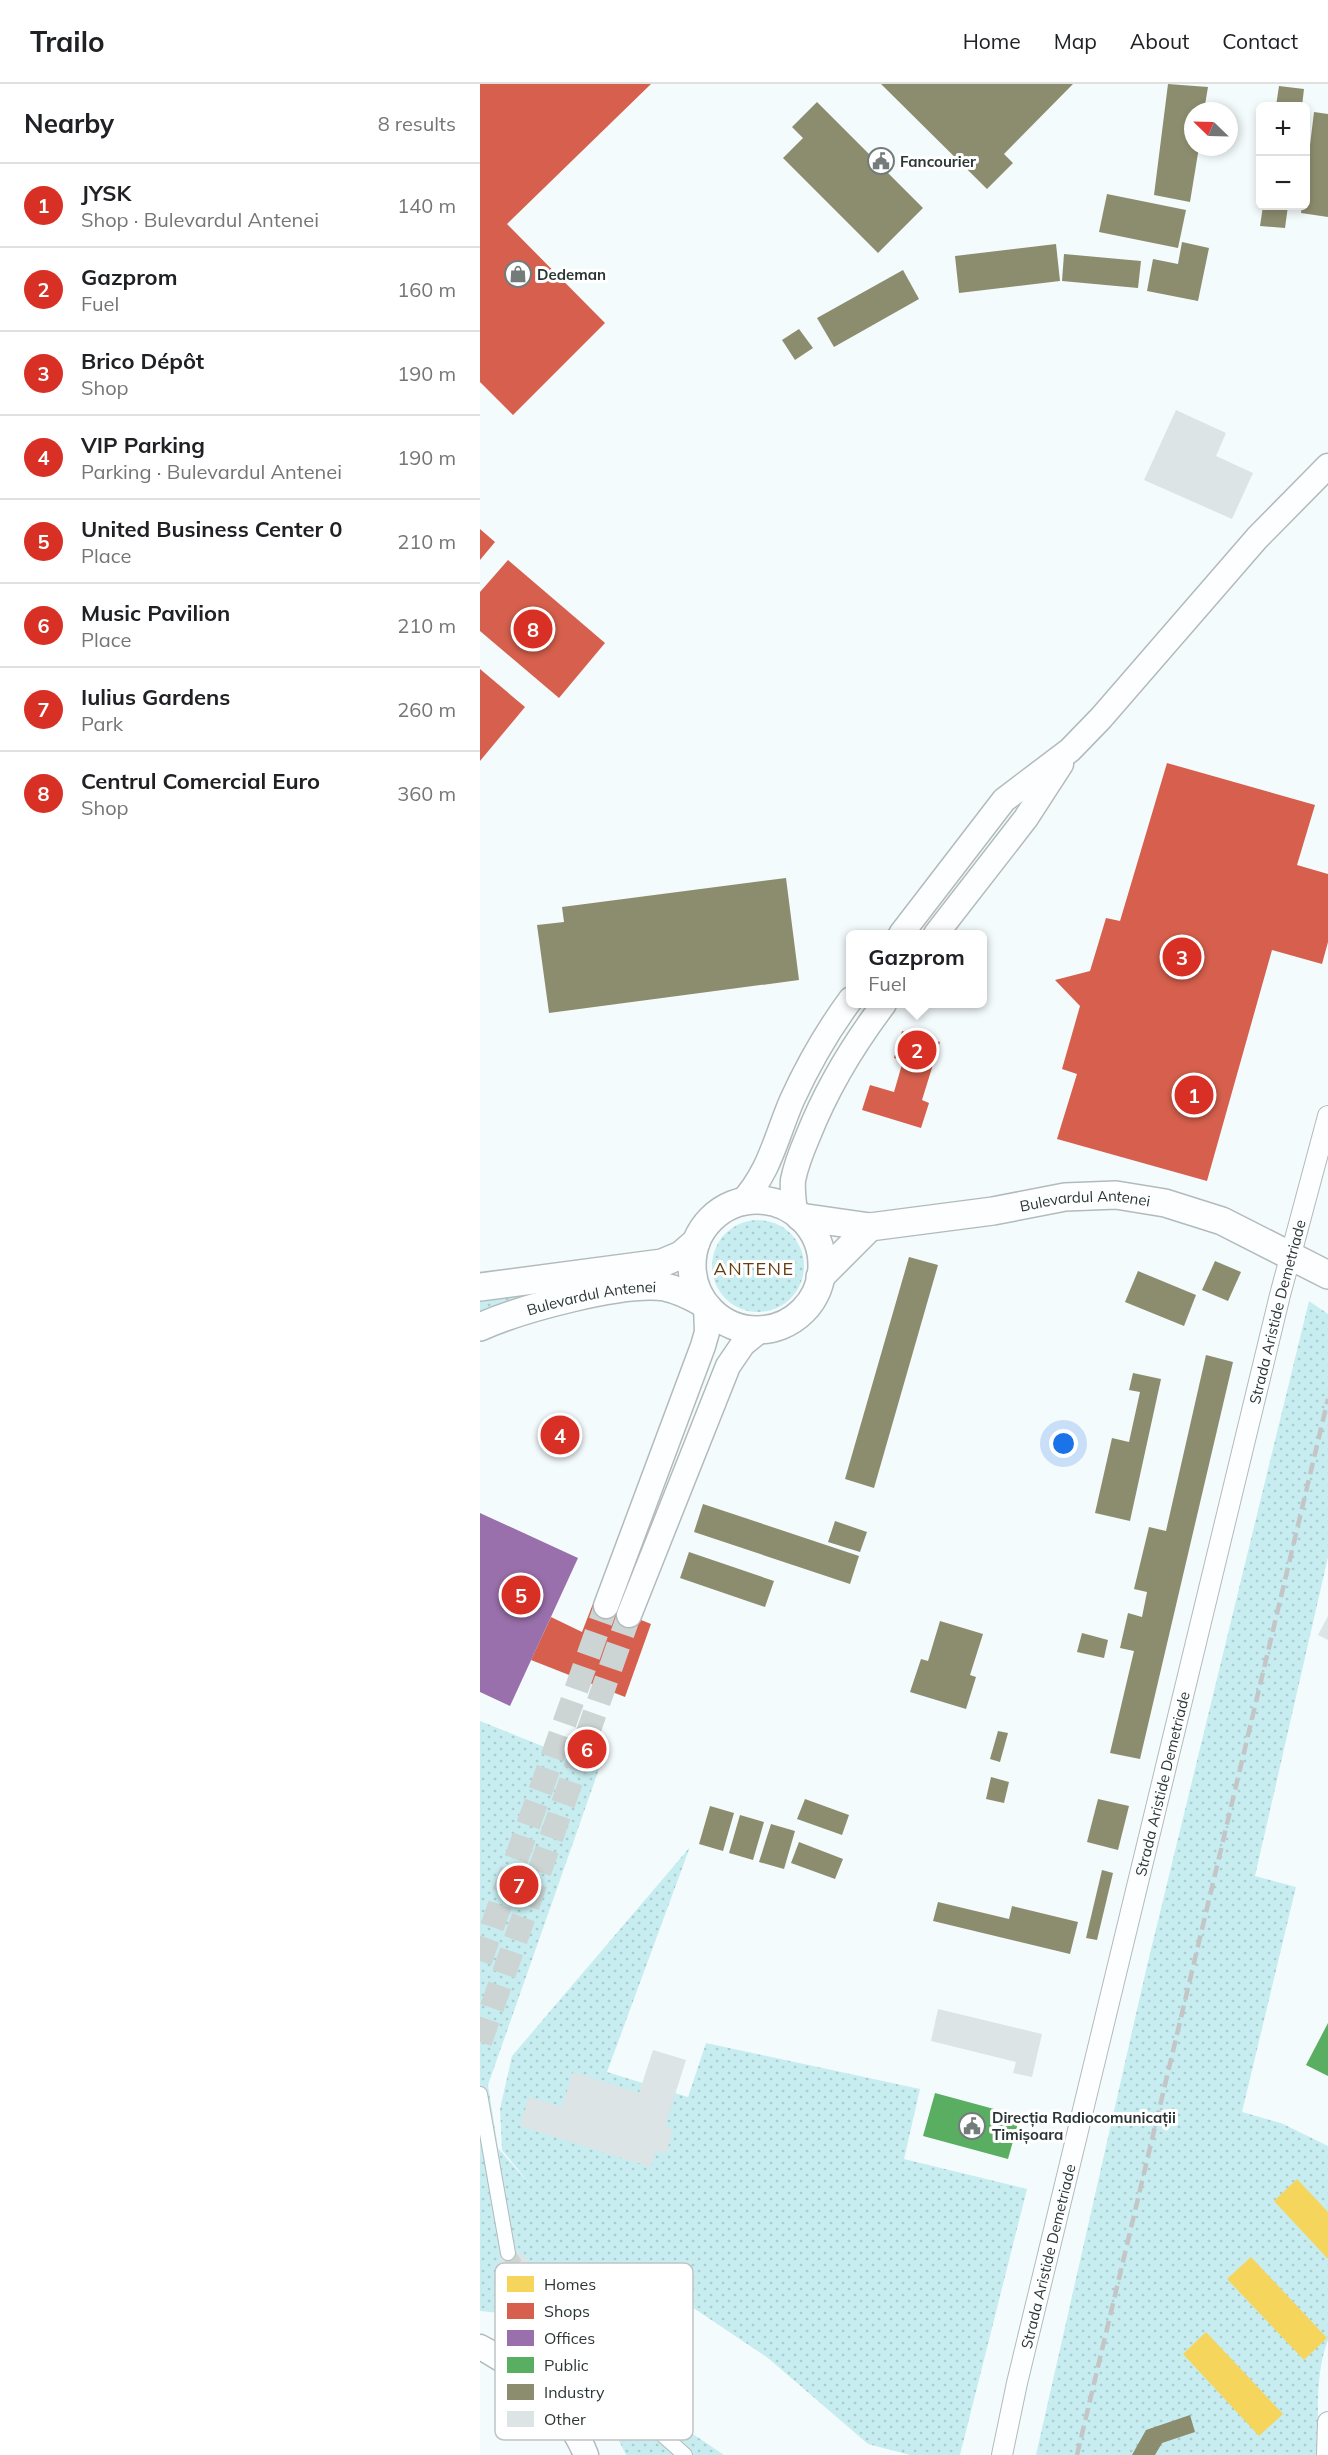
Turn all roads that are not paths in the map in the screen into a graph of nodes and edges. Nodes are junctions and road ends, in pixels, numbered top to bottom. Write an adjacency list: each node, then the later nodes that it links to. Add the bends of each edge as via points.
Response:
1 (1328, 466): 2 (street, via 1257,538)
2 (1070, 750): 3 (street, via 1004,800); 4 (street, via 1026,818)
3 (904, 930)
4 (939, 930)
5 (846, 1007): 8 (street, via 793,1098 763,1175)
6 (881, 1008): 9 (street, via 861,1033 818,1112 793,1182)
7 (1328, 1116): 12 (street, Strada Aristide Demetriade)
8 (741, 1203): 9 (main road, via 763,1201); 11 (main road, via 714,1217)
9 (797, 1215): 10 (main road, Bulevardul Antenei); 14 (main road, via 818,1244)
10 (870, 1227): 12 (main road, Bulevardul Antenei, via 1065,1197 1116,1195 1141,1197 1194,1211); 14 (main road)
11 (696, 1242): 15 (main road, Bulevardul Antenei, via 663,1263); 16 (main road, via 692,1273)
12 (1290, 1255): 13 (main road, Bulevardul Antenei); 30 (street, Strada Aristide Demetriade)
13 (1328, 1275)
14 (820, 1277): 18 (main road, via 813,1298 799,1315 780,1326)
15 (480, 1287)
16 (704, 1304): 17 (main road, Bulevardul Antenei, via 681,1291 637,1287 547,1305); 18 (main road, via 729,1324); 19 (street, via 704,1346)
17 (480, 1327)
18 (759, 1330): 20 (street, via 742,1344 728,1366)
19 (606, 1606)
20 (629, 1615)
21 (480, 2094): 22 (street)
22 (508, 2253)
23 (480, 2347): 24 (street)
24 (495, 2356)
25 (1328, 2422): 31 (street)
26 (579, 2440): 28 (street)
27 (668, 2440): 29 (street)
28 (586, 2455)
29 (685, 2455)
30 (1002, 2455)
31 (1327, 2455)

